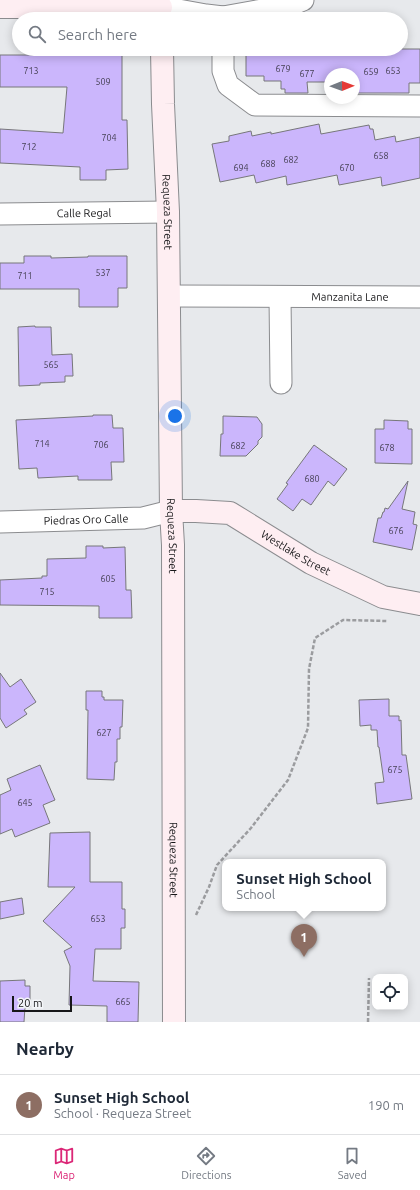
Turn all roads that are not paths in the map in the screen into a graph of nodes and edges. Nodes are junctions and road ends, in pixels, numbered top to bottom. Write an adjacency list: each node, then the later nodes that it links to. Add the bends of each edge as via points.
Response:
1 (304, 0): 5 (street)
2 (0, 7): 3 (street)
3 (161, 9): 4 (street)
4 (184, 12)
5 (255, 12)
6 (162, 56): 9 (street, Requeza Street)
7 (223, 56): 8 (street, via 223,70 228,85 255,105)
8 (420, 106)
9 (168, 212): 10 (street, Calle Regal); 11 (street, Requeza Street)
10 (0, 214)
11 (169, 296): 12 (street, Manzanita Lane); 15 (street, Requeza Street)
12 (280, 297): 13 (street, Manzanita Lane); 14 (street)
13 (420, 297)
14 (281, 383)
15 (171, 511): 16 (street, Piedras Oro Calle, via 143,518); 17 (street, Westlake Street, via 230,513 311,563 383,596); 18 (street, Requeza Street)
16 (0, 522)
17 (420, 604)
18 (174, 1022)

